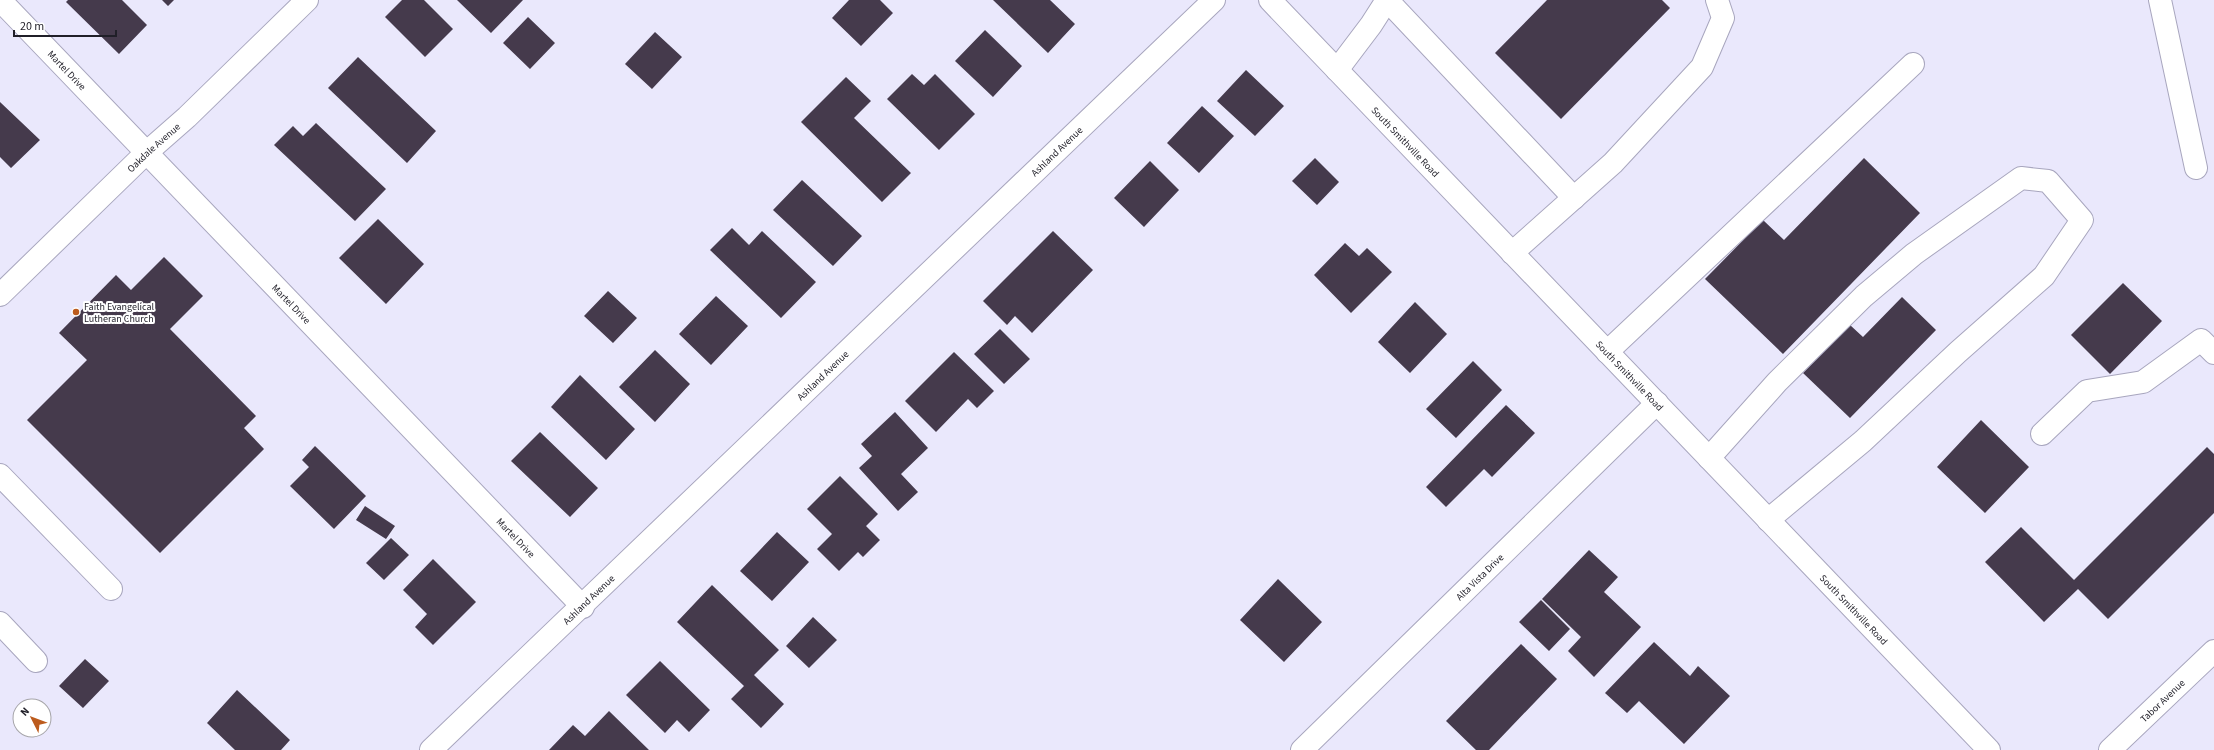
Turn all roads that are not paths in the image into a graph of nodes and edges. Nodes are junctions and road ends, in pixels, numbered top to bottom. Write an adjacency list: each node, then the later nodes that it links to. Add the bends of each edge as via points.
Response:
1 (0, 0): 10 (street, Martel Drive)
2 (307, 0): 10 (street, Oakdale Avenue, via 187,117)
3 (1214, 0): 23 (street, Ashland Avenue)
4 (1270, 0): 9 (street, South Smithville Road)
5 (1387, 0): 9 (street); 12 (street)
6 (1717, 0): 12 (street, via 1723,18 1702,67 1613,163)
7 (2160, 0): 11 (street)
8 (1913, 64): 15 (street)
9 (1337, 70): 13 (street, South Smithville Road)
10 (146, 153): 14 (street, Oakdale Avenue); 23 (street, Martel Drive)
11 (2196, 168)
12 (1574, 198): 13 (street)
13 (1512, 253): 15 (street, South Smithville Road)
14 (0, 295)
15 (1607, 352): 17 (street, South Smithville Road)
16 (2214, 353): 18 (street, via 2201,340 2143,382 2087,391)
17 (1657, 403): 19 (street, South Smithville Road); 28 (street, Alta Vista Drive)
18 (2042, 434)
19 (1709, 458): 21 (street, South Smithville Road); 21 (street, via 1782,377 1864,296 1914,254 2021,178 2048,181 2082,220 2044,276 1863,441)
20 (2, 482): 22 (street)
21 (1768, 520): 29 (street, South Smithville Road)
22 (111, 589)
23 (583, 607): 27 (street, Ashland Avenue)
24 (0, 623): 26 (street)
25 (2214, 651): 30 (street, Tabor Avenue)
26 (36, 661)
27 (432, 750)
28 (1302, 750)
29 (1989, 750)
30 (2110, 750)

